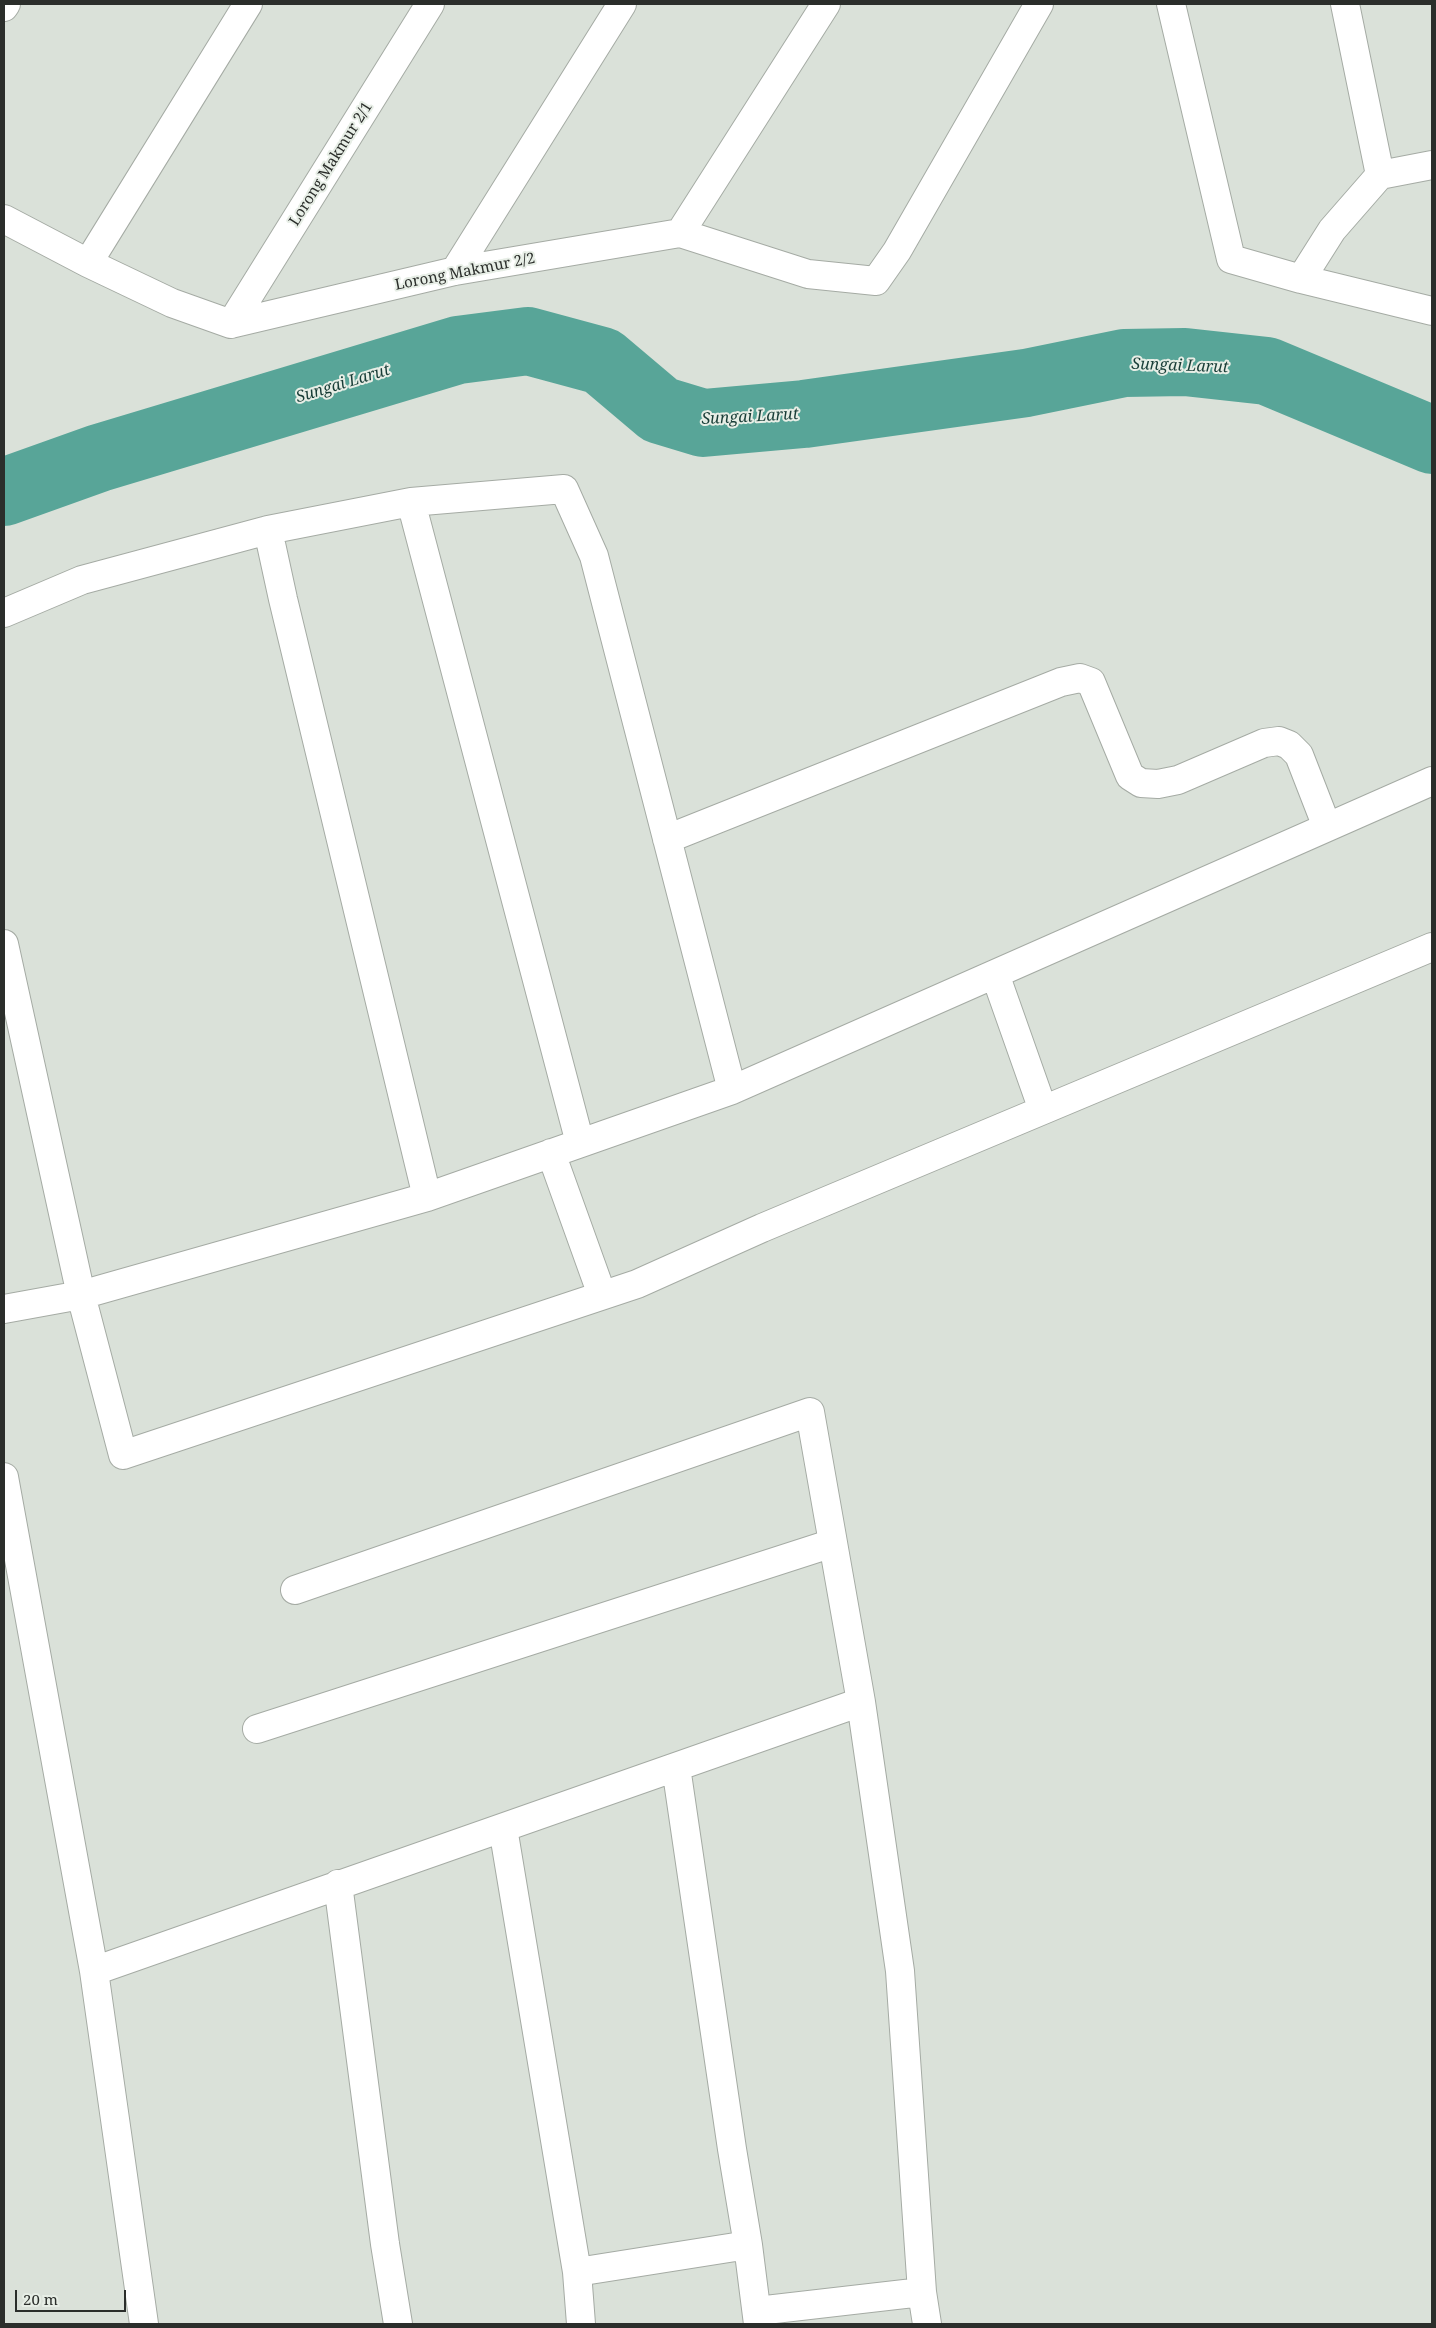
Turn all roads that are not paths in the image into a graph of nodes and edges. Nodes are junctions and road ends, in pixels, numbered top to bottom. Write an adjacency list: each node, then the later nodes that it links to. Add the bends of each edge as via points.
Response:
1 (248, 4): 12 (street)
2 (430, 4): 16 (street, Lorong Makmur 2/1)
3 (622, 4): 13 (street)
4 (826, 4): 11 (street)
5 (1039, 4): 11 (street, via 897,251 876,281 808,274)
6 (1171, 4): 14 (street, via 1232,259)
7 (1345, 4): 9 (street)
8 (1432, 165): 9 (street)
9 (1380, 175): 14 (street, via 1332,230)
10 (4, 220): 12 (street)
11 (680, 233): 13 (street, Lorong Makmur 2/2)
12 (88, 264): 16 (street, via 172,303)
13 (455, 271): 16 (street, Lorong Makmur 2/2)
14 (1301, 279): 15 (street)
15 (1432, 311)
16 (231, 324)
17 (412, 502): 18 (street); 22 (street, via 564,490 594,556); 28 (street)
18 (268, 530): 19 (street, via 82,580); 30 (street)
19 (4, 613)
20 (1432, 781): 21 (street)
21 (1327, 827): 22 (street, via 1299,755 1279,741 1264,743 1178,780 1141,783 1130,776 1091,682 1080,678 1061,682); 25 (street)
22 (667, 839): 26 (street)
23 (4, 944): 31 (street)
24 (1432, 948): 27 (street)
25 (996, 974): 26 (street); 27 (street)
26 (732, 1090): 28 (street)
27 (1044, 1110): 32 (street, via 637,1284)
28 (580, 1143): 29 (street)
29 (550, 1153): 30 (street); 32 (street)
30 (427, 1197): 31 (street)
31 (82, 1295): 32 (street, via 123,1455); 33 (street)
32 (602, 1295)
33 (4, 1309)
34 (4, 1477): 42 (street)
35 (833, 1542): 36 (street, via 810,1412); 37 (street); 38 (street)
36 (295, 1590)
37 (862, 1702): 39 (street); 45 (street, via 900,1971)
38 (257, 1729)
39 (676, 1767): 40 (street); 43 (street)
40 (503, 1828): 41 (street); 44 (street)
41 (338, 1884): 42 (street); 48 (street)
42 (94, 1971): 47 (street)
43 (748, 2245): 44 (street); 46 (street)
44 (577, 2272): 49 (street)
45 (922, 2292): 46 (street); 50 (street)
46 (758, 2318)
47 (144, 2324)
48 (398, 2324)
49 (581, 2324)
50 (927, 2324)

